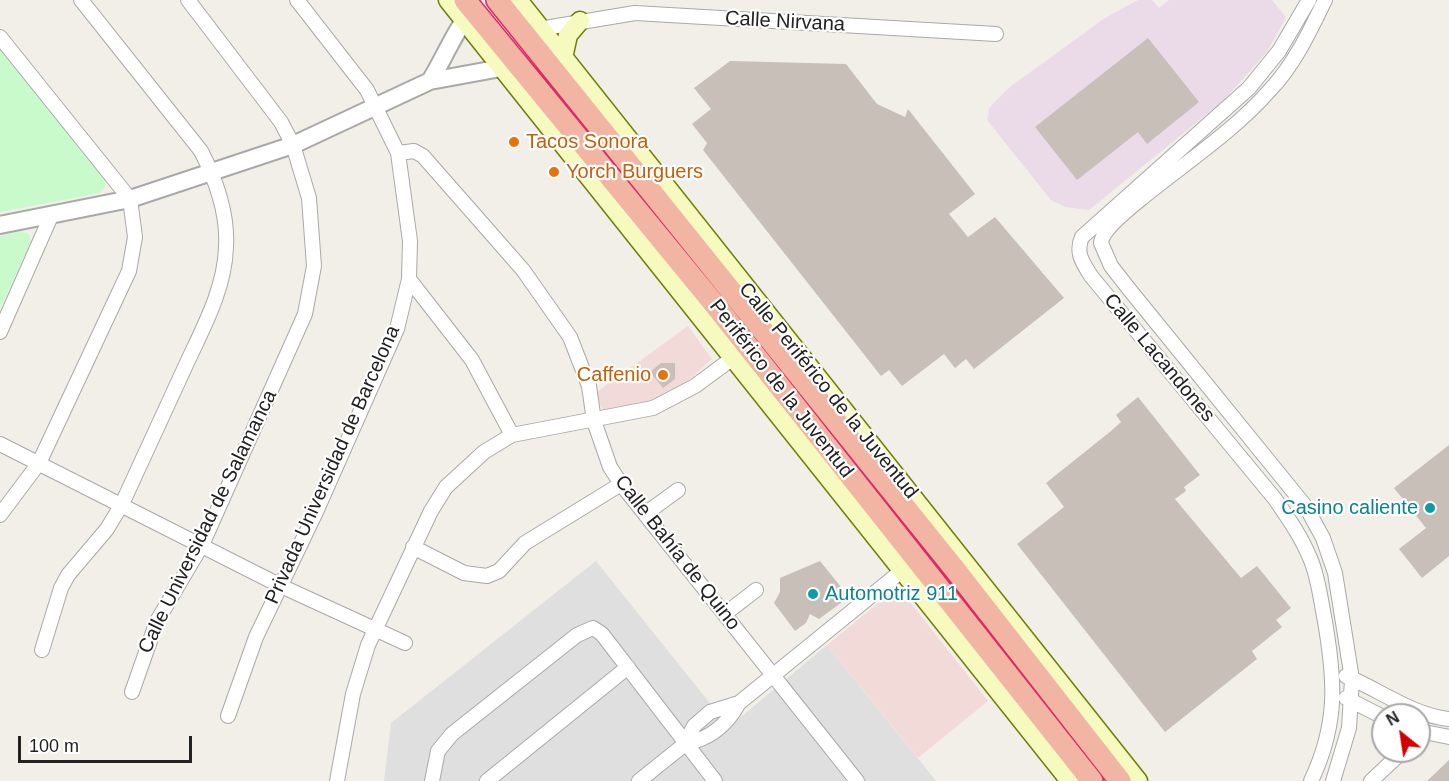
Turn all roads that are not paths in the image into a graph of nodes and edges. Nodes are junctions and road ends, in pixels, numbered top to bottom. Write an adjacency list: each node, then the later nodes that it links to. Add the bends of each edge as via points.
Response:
1 (81, 0): 21 (street, via 201,152)
2 (188, 0): 19 (street, Calle Universidad de Salamanca)
3 (297, 0): 18 (street, Privada Universidad de Barcelona)
4 (448, 0): 10 (main road)
5 (497, 0): 74 (highway, Periférico de la Juventud)
6 (518, 0): 12 (main road, Calle Periférico de la Juventud)
7 (1310, 0): 29 (street, Calle Lacandones, via 1279,51 1249,88 1080,240 1079,253 1092,276)
8 (1324, 0): 27 (street, Calle Lacandones, via 1302,45 1270,91 1140,200 1101,238 1111,266)
9 (636, 6): 11 (street, Calle Nirvana); 13 (street, Calle Nirvana)
10 (467, 10): 16 (highway, Periférico de la Juventud); 17 (street)
11 (580, 21): 12 (street, Calle Nirvana); 15 (main road, via 568,35)
12 (539, 28): 15 (main road, Calle Periférico de la Juventud)
13 (996, 34)
14 (0, 37): 22 (street)
15 (563, 58): 75 (main road, Calle Periférico de la Juventud)
16 (507, 64): 17 (street); 28 (highway, Periférico de la Juventud)
17 (430, 81): 18 (street)
18 (376, 107): 19 (street); 20 (street, Privada Universidad de Barcelona)
19 (293, 145): 21 (street); 41 (street, Calle Universidad de Salamanca, via 309,198 314,240 312,287 305,314)
20 (398, 153): 25 (street, Privada Universidad de Barcelona, via 410,241); 32 (street, Calle Bahía de Quino, via 409,150 423,156 554,311 581,363)
21 (212, 172): 22 (street); 38 (street, via 225,228 222,276)
22 (130, 199): 23 (street); 35 (street, via 135,237 129,271)
23 (51, 216): 24 (street); 26 (street)
24 (0, 225)
25 (409, 279): 33 (street, via 472,360); 44 (street, Privada Universidad de Barcelona, via 397,329)
26 (0, 332)
27 (1173, 343): 29 (street); 30 (street, Calle Lacandones)
28 (740, 352): 32 (street, via 671,400); 43 (highway, Periférico de la Juventud)
29 (1157, 356): 31 (street, Calle Lacandones)
30 (1210, 389): 31 (street); 53 (street, Calle Lacandones, via 1316,524 1335,573)
31 (1196, 403): 51 (street, Calle Lacandones, via 1275,499 1304,544 1315,570)
32 (594, 421): 33 (street); 36 (street, Calle Bahía de Quino, via 610,467)
33 (512, 435): 42 (street, via 484,452 446,487)
34 (0, 444): 35 (street)
35 (39, 463): 38 (street); 40 (street)
36 (621, 484): 39 (street, Calle Bahía de Quino); 42 (street, via 525,543 499,571 487,576 464,573)
37 (678, 489): 39 (street)
38 (122, 504): 41 (street); 49 (street, via 107,529 68,575)
39 (645, 514): 46 (street, Calle Bahía de Quino)
40 (0, 515)
41 (202, 545): 44 (street); 54 (street, Calle Universidad de Salamanca, via 165,605)
42 (413, 547): 47 (street)
43 (909, 566): 52 (street); 72 (main road); 73 (highway, Periférico de la Juventud)
44 (281, 586): 47 (street); 60 (street, Privada Universidad de Barcelona, via 243,667)
45 (756, 590): 46 (street)
46 (726, 614): 52 (street, Calle Bahía de Quino)
47 (374, 630): 48 (street); 66 (street, via 353,694)
48 (405, 643)
49 (42, 650)
50 (628, 667): 64 (street); 67 (street, via 602,634 593,628 584,631 442,743); 68 (street)
51 (1332, 670): 53 (street); 55 (street, Calle Lacandones)
52 (772, 677): 64 (street, via 739,703 710,712 694,726); 71 (street, Calle Bahía de Quino)
53 (1352, 679): 56 (street, Calle Lacandones); 57 (street)
54 (132, 692)
55 (1334, 692): 56 (street); 76 (street, Calle Lacandones, via 1329,737)
56 (1352, 702): 58 (street); 77 (street, Calle Lacandones)
57 (1405, 703)
58 (1371, 711)
59 (1431, 714): 61 (street)
60 (228, 716)
61 (1449, 719)
62 (1431, 734): 63 (street)
63 (1449, 737)
64 (685, 744): 69 (street); 70 (street)
65 (1390, 763): 78 (street)
66 (336, 781)
67 (432, 781)
68 (487, 781)
69 (639, 781)
70 (716, 781)
71 (857, 781)
72 (1070, 781)
73 (1092, 781)
74 (1120, 781)
75 (1138, 781)
76 (1311, 781)
77 (1333, 781)
78 (1371, 781)

